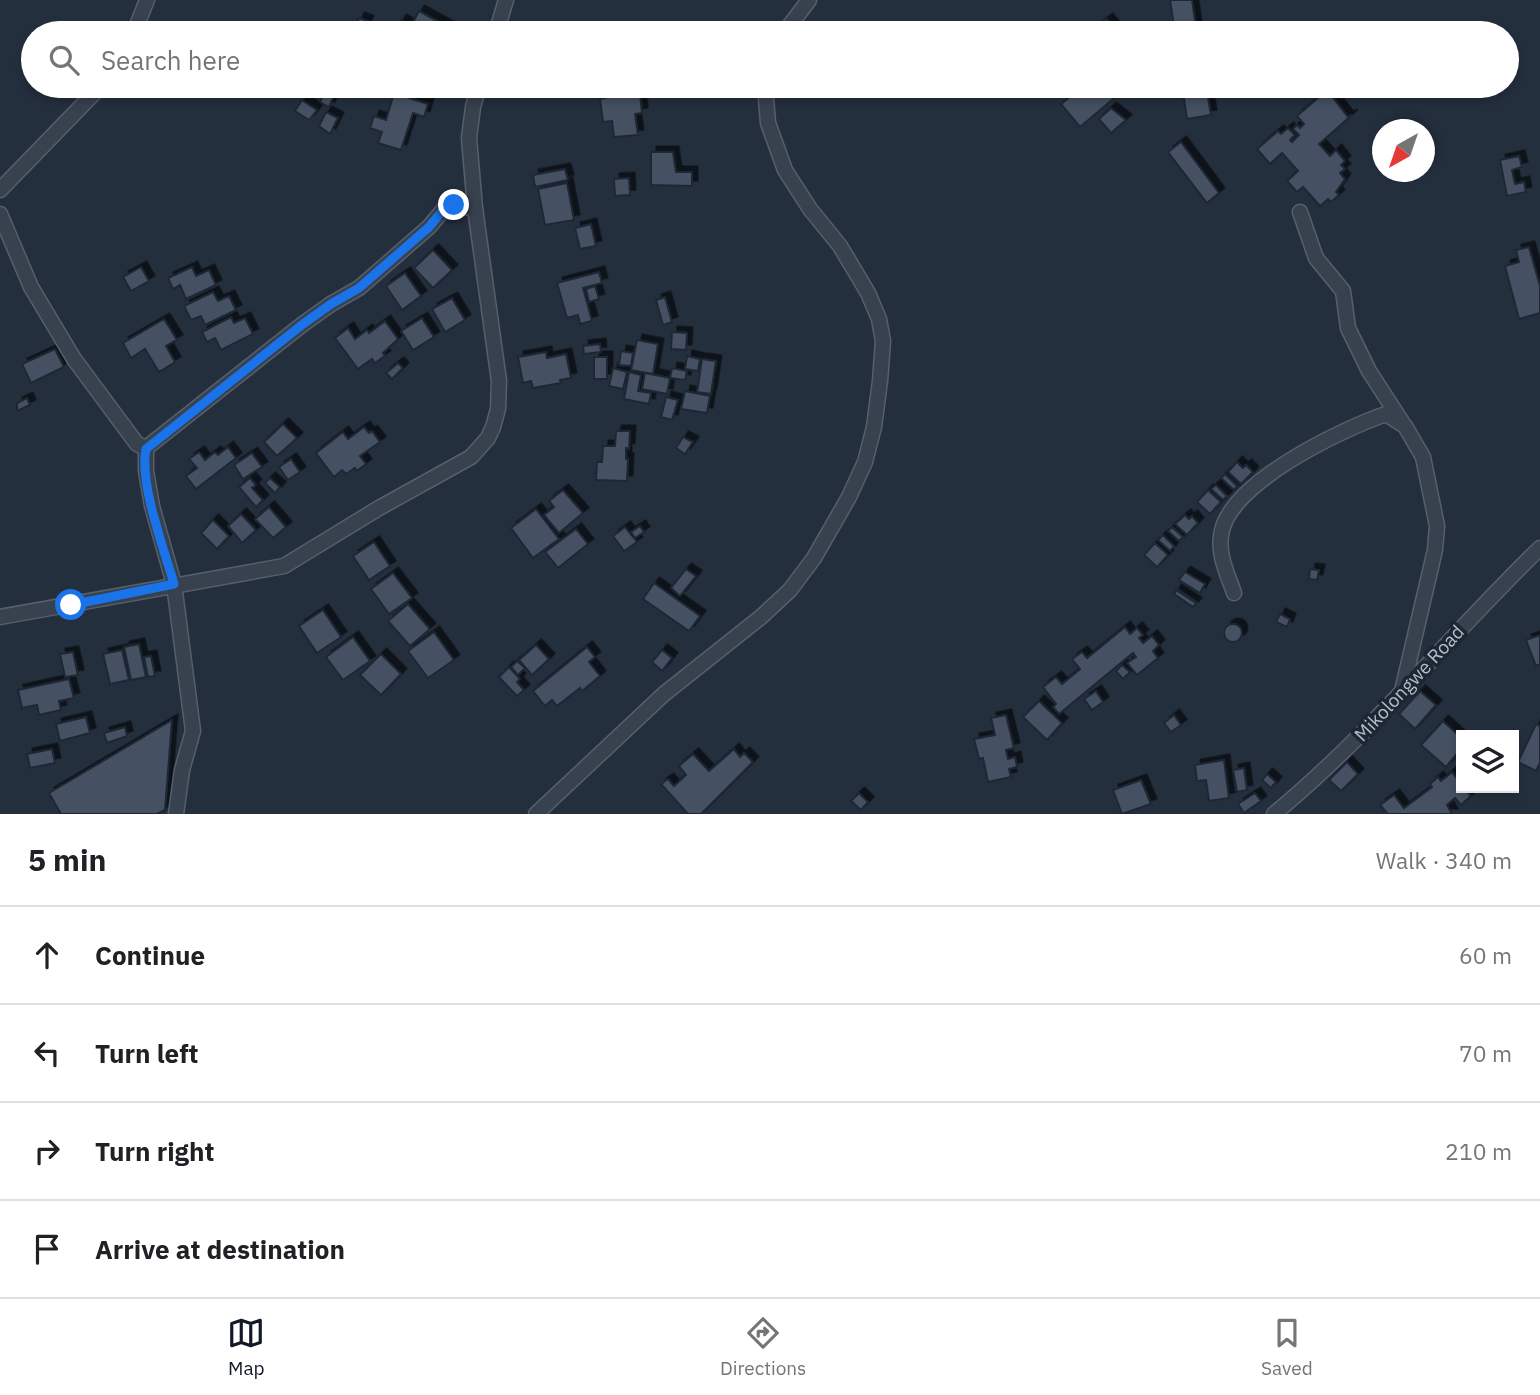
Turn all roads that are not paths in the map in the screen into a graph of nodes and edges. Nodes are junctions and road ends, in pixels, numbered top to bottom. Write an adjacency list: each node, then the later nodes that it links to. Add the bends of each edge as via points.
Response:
1 (147, 0): 4 (street)
2 (506, 0): 5 (street)
3 (809, 0): 6 (street)
4 (139, 21)
5 (500, 21)
6 (793, 21)
7 (89, 98): 10 (street)
8 (476, 98): 11 (street, via 470,127)
9 (766, 98): 22 (street, via 768,123 785,170 840,246 879,319 883,341 880,381 865,462 814,558 790,590 664,694)
10 (0, 190)
11 (475, 208): 15 (street, via 454,205 444,209 359,288 303,324); 17 (street, via 499,381 495,418 480,448 285,566)
12 (1300, 212): 14 (street, via 1316,258 1343,291 1348,328 1369,371)
13 (0, 214): 15 (street, via 31,287 74,359 137,444)
14 (1405, 426): 18 (street, via 1386,414 1358,424 1270,472 1242,498 1224,522 1220,536); 20 (street, via 1423,457 1437,526)
15 (146, 449): 17 (street, via 152,506)
16 (1540, 548): 20 (street, Mikolongwe Road)
17 (174, 584): 19 (street); 21 (street, via 193,731)
18 (1234, 593)
19 (0, 617)
20 (1402, 691): 23 (street, Mikolongwe Road)
21 (176, 814)
22 (536, 814)
23 (1274, 814)

